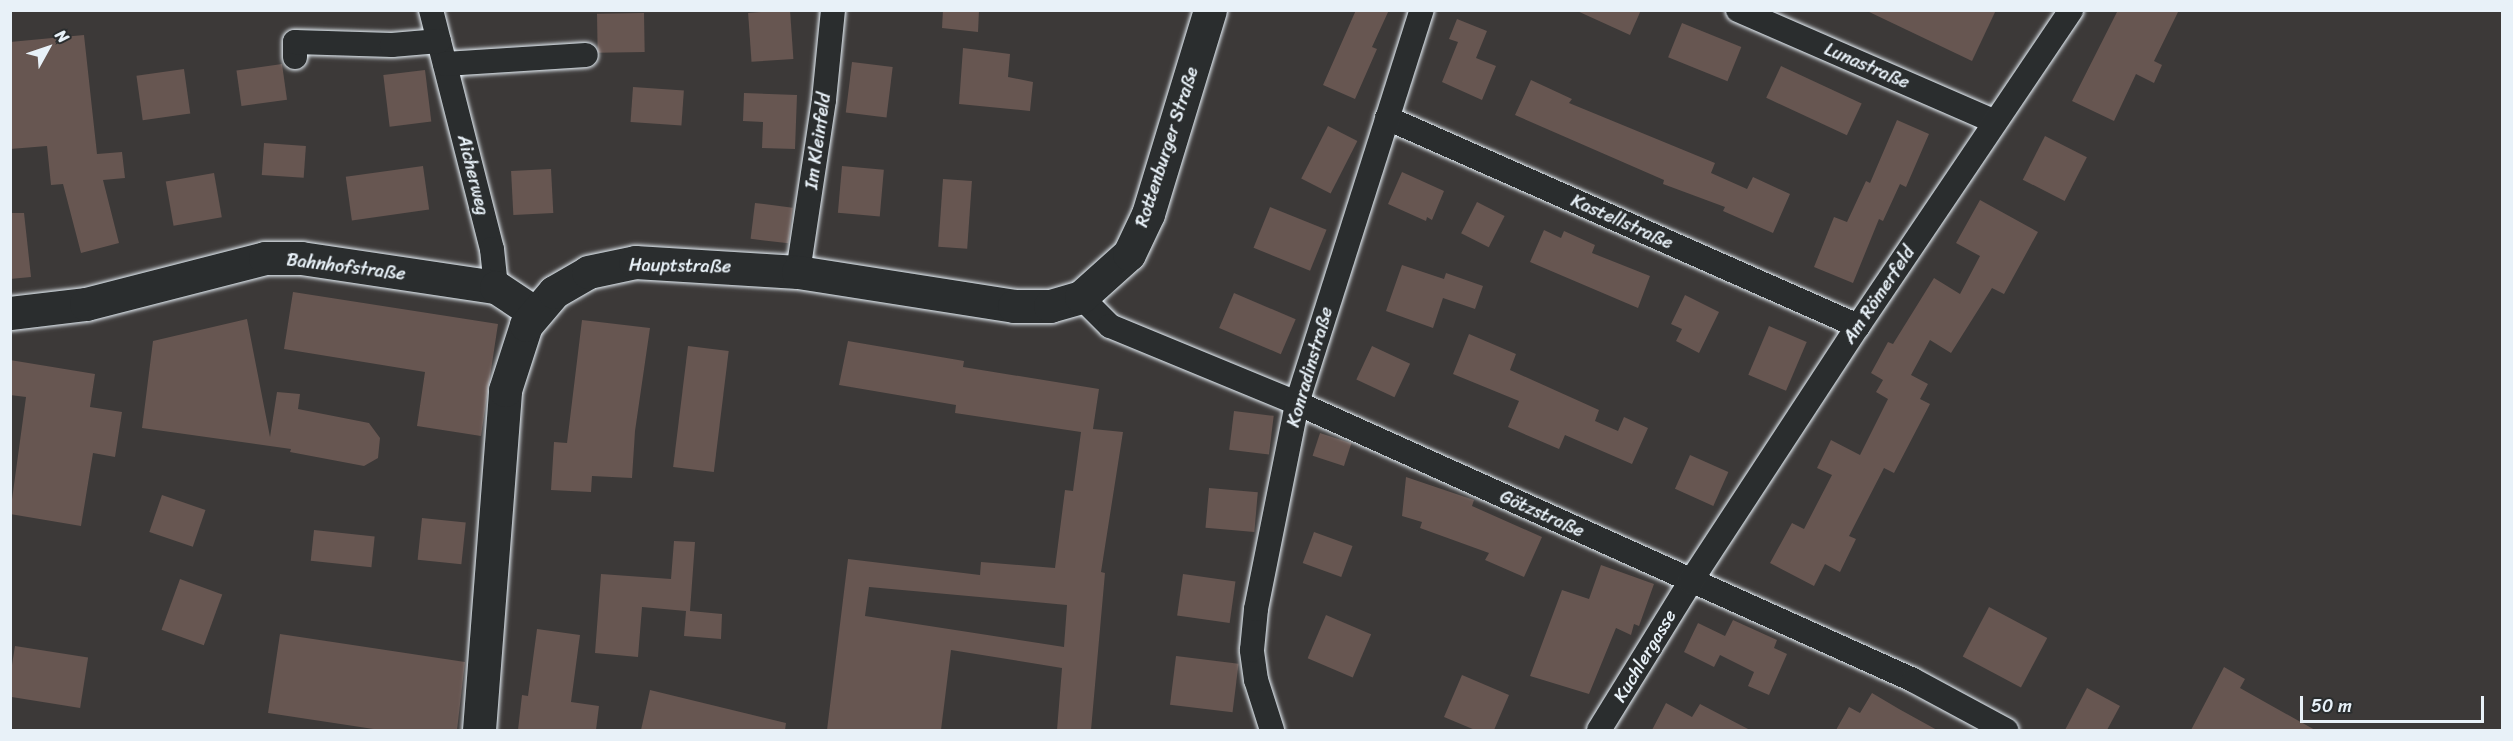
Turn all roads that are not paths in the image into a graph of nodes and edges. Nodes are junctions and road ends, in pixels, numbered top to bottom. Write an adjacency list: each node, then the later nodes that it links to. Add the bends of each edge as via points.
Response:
1 (431, 10): 7 (street, Aicherweg)
2 (833, 10): 12 (street, Im Kleinfeld, via 825,100)
3 (1210, 10): 14 (street, Rottenburger Straße, via 1148,214 1129,254)
4 (1422, 10): 10 (street, Konradinstraße)
5 (1738, 10): 11 (street, Lunastraße)
6 (2071, 10): 11 (street, Am Römerfeld)
7 (442, 52): 8 (street); 9 (street, via 392,45 295,42); 13 (street, Aicherweg, via 492,249)
8 (586, 55)
9 (295, 57)
10 (1387, 118): 17 (street, Kastellstraße); 18 (street, Konradinstraße)
11 (1995, 122): 17 (street, Am Römerfeld)
12 (798, 272): 14 (street, Hauptstraße, via 1014,306 1050,306); 16 (street, Hauptstraße, via 634,262 588,272 568,282)
13 (496, 287): 15 (street, Bahnhofstraße, via 301,258 265,258 86,304); 16 (street, Bahnhofstraße)
14 (1081, 297): 18 (street, Götzstraße, via 1110,326)
15 (10, 313)
16 (535, 314): 20 (street, Hauptstraße, via 526,324 505,390)
17 (1858, 326): 19 (street, Am Römerfeld)
18 (1297, 403): 19 (street, Götzstraße); 21 (street, Konradinstraße, via 1256,609 1252,650 1256,680)
19 (1691, 581): 22 (street, Kuchlergasse); 23 (street, Götzstraße, via 1913,680)
20 (479, 730)
21 (1272, 730)
22 (1599, 730)
23 (2006, 730)

